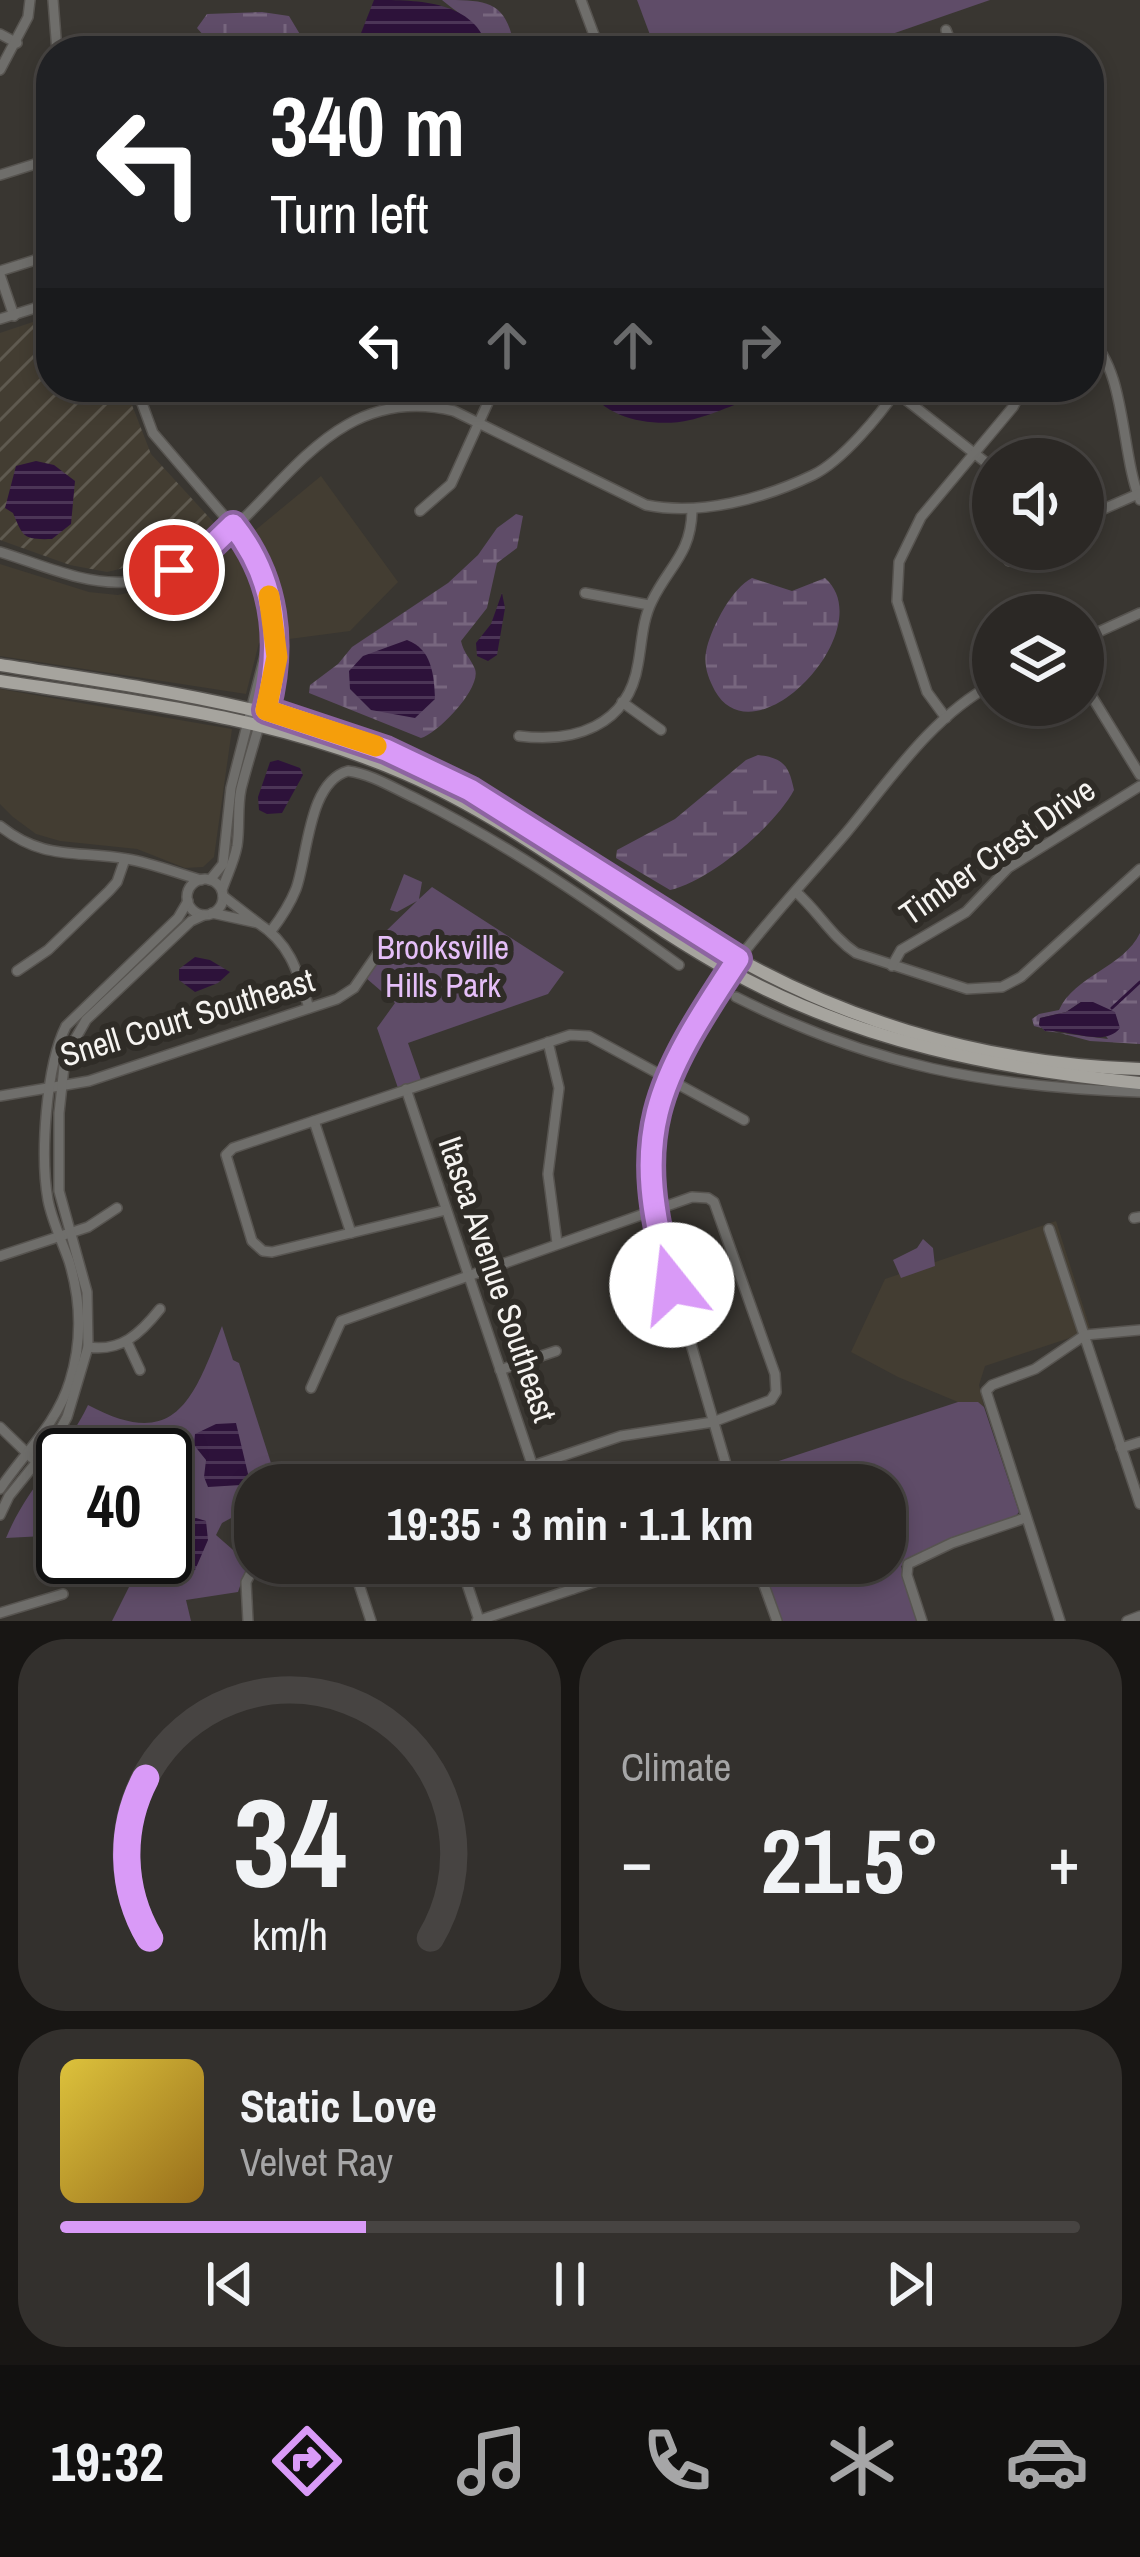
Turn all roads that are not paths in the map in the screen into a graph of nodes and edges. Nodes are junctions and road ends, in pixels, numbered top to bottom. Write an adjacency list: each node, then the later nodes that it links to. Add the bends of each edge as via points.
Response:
1 (30, 0): 9 (street)
2 (53, 0): 6 (street)
3 (581, 0): 7 (street)
4 (946, 30): 8 (street)
5 (0, 34): 9 (street)
6 (56, 36)
7 (594, 36)
8 (948, 36)
9 (17, 43): 10 (street)
10 (0, 70)
11 (36, 164): 12 (street)
12 (0, 176)
13 (36, 260): 14 (street)
14 (0, 273): 16 (street)
15 (36, 308): 16 (street)
16 (14, 316): 17 (street)
17 (0, 319)
18 (1104, 359): 30 (street)
19 (142, 402): 34 (street, via 153,433)
20 (398, 402): 25 (street)
21 (488, 402): 26 (street)
22 (887, 402): 33 (street, via 815,474)
23 (912, 402): 28 (street)
24 (1016, 402): 27 (street)
25 (399, 406): 26 (street, via 428,405); 34 (street, via 337,430)
26 (478, 424): 32 (street, via 452,484); 33 (street, via 632,499)
27 (987, 438)
28 (972, 451)
29 (972, 455): 37 (street, via 921,517)
30 (1139, 497): 31 (street)
31 (1104, 510)
32 (420, 511)
33 (692, 511): 39 (street, via 684,555)
34 (233, 525): 35 (street, via 190,563 126,582); 46 (street, via 260,565 272,613 277,657)
35 (0, 552)
36 (883, 558): 37 (street)
37 (898, 562): 48 (street, via 897,601 927,692)
38 (585, 593): 39 (street)
39 (649, 605): 45 (street, via 638,669)
40 (1140, 613): 41 (street)
41 (1104, 629)
42 (0, 665): 46 (main road)
43 (0, 681): 46 (main road)
44 (972, 699): 48 (street)
45 (622, 702): 49 (street); 50 (street, via 578,736)
46 (257, 715): 58 (street, via 232,788 223,864); 60 (street); 67 (main road, via 386,750 470,790)
47 (1104, 717): 51 (street)
48 (946, 718): 59 (street)
49 (662, 730)
50 (519, 736)
51 (1140, 776)
52 (1140, 786): 68 (street, Timber Crest Drive, via 1008,868 958,918 901,950)
53 (4, 829): 54 (street); 55 (street, via 43,851)
54 (0, 843)
55 (124, 859): 57 (street); 69 (street, via 109,891)
56 (1140, 869): 68 (street, via 1061,945 1003,987 967,989)
57 (180, 874): 58 (street); 61 (street)
58 (206, 880): 60 (street); 61 (street, via 193,884)
59 (796, 892): 67 (street); 68 (street, via 840,942)
60 (222, 893): 62 (street, via 220,907); 63 (street)
61 (188, 899): 62 (street); 75 (street, via 66,1026 56,1047)
62 (208, 914): 63 (street); 75 (street, via 191,920 86,1021)
63 (259, 923): 64 (street)
64 (271, 931): 66 (street, via 296,890 328,783 348,770 460,821); 71 (street, via 290,952)
65 (386, 943): 71 (street, Snell Court Southeast, via 355,988)
66 (679, 965)
67 (734, 965): 73 (main road, via 926,1037); 74 (street); 76 (main road, via 832,1019 922,1049)
68 (892, 966)
69 (17, 970)
70 (736, 998): 76 (street, via 916,1068 1034,1086)
71 (309, 1008): 75 (street, Snell Court Southeast)
72 (548, 1042): 74 (street, via 589,1036); 77 (street); 87 (street, via 559,1088 548,1174)
73 (1140, 1069)
74 (668, 1078): 79 (street); 83 (street, via 652,1137)
75 (55, 1087): 78 (street, Snell Court Southeast); 86 (street)
76 (1140, 1088)
77 (406, 1089): 80 (street); 82 (street, Itasca Avenue Southeast)
78 (0, 1096)
79 (744, 1120)
80 (314, 1121): 85 (street); 85 (street, via 233,1148 226,1164 262,1251)
81 (117, 1208): 86 (street)
82 (446, 1210): 85 (street); 89 (street, Itasca Avenue Southeast)
83 (652, 1210): 87 (street); 99 (street); 99 (street, via 692,1197 718,1208 777,1384 771,1400)
84 (1049, 1229): 92 (street)
85 (351, 1233)
86 (66, 1235): 88 (street); 94 (street, via 87,1292); 103 (street, via 78,1306 74,1362)
87 (557, 1243): 89 (street)
88 (0, 1256)
89 (468, 1274): 97 (street, Itasca Avenue Southeast); 98 (street, via 341,1321)
90 (160, 1309): 93 (street)
91 (1140, 1330): 92 (street)
92 (1084, 1335): 102 (street); 110 (street, via 986,1390)
93 (127, 1342): 94 (street); 96 (street)
94 (88, 1347): 103 (street, via 67,1418)
95 (556, 1351): 97 (street)
96 (140, 1370)
97 (500, 1370): 104 (street, Itasca Avenue Southeast)
98 (310, 1388)
99 (713, 1422): 105 (street, via 621,1436); 106 (street)
100 (0, 1427): 103 (street)
101 (1140, 1442): 102 (street)
102 (1120, 1448): 108 (street)
103 (32, 1457): 107 (street); 109 (street)
104 (531, 1464)
105 (538, 1464)
106 (726, 1464)
107 (0, 1490)
108 (1140, 1504)
109 (0, 1515)
110 (1025, 1518): 125 (street, via 908,1564); 126 (street)
111 (246, 1584): 121 (street)
112 (359, 1584): 122 (street)
113 (467, 1584): 123 (street)
114 (571, 1584): 117 (street)
115 (588, 1584): 117 (street)
116 (764, 1584): 124 (street)
117 (573, 1589): 123 (street)
118 (63, 1594): 119 (street)
119 (1, 1615)
120 (1140, 1616): 127 (street)
121 (248, 1621)
122 (371, 1621)
123 (478, 1621)
124 (777, 1621)
125 (922, 1621)
126 (1060, 1621)
127 (1126, 1621)

